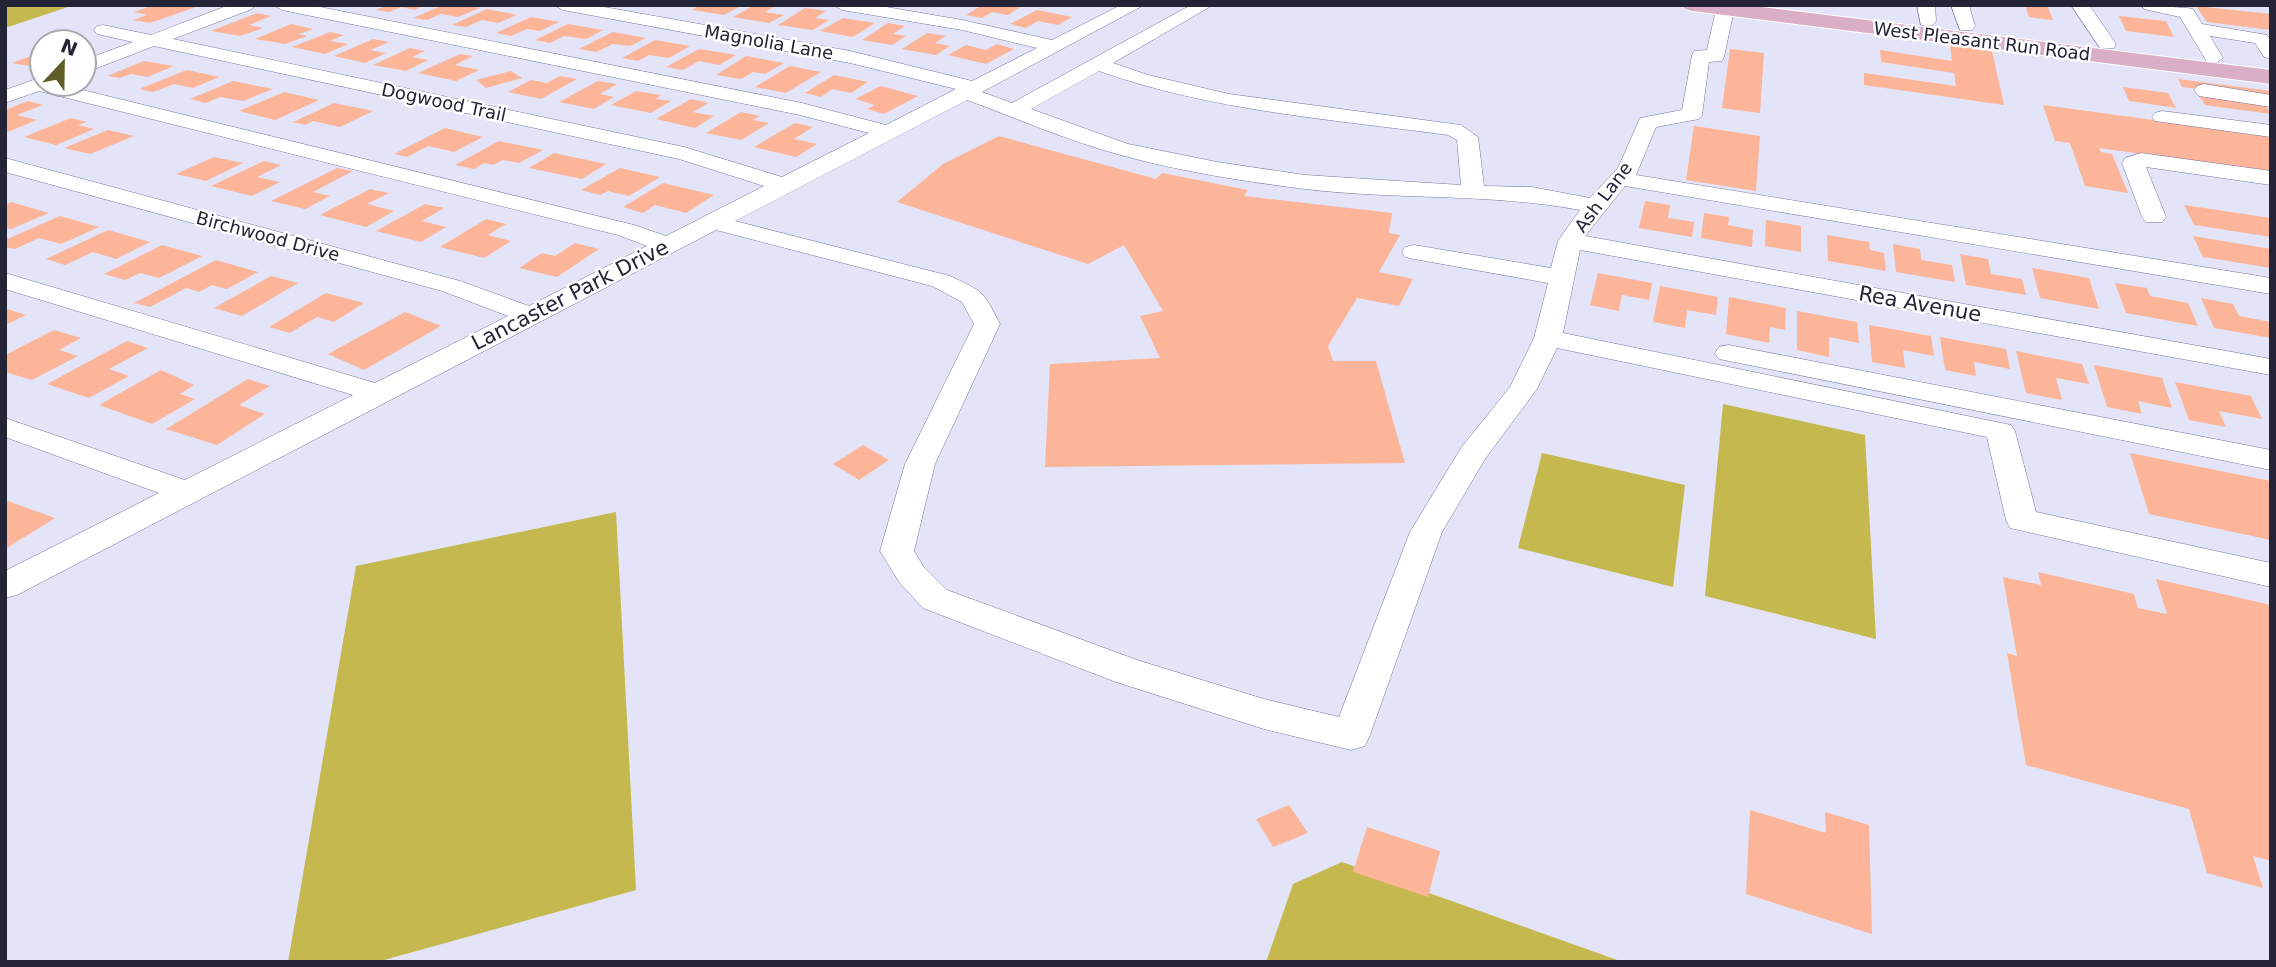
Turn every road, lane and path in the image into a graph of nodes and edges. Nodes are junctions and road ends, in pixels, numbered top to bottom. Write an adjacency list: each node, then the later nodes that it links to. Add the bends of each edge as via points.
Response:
1 (246, 5): 19 (street)
2 (282, 5): 35 (street, via 802,109)
3 (563, 5): 29 (street, Magnolia Lane, via 850,57)
4 (842, 5): 21 (street)
5 (1092, 5): 12 (street)
6 (1204, 5): 26 (street)
7 (1692, 5): 11 (main road, West Pleasant Run Road)
8 (1794, 5): 14 (main road, West Pleasant Run Road)
9 (2080, 5): 20 (street)
10 (2150, 5): 16 (street, via 2187,13)
11 (1725, 7): 14 (main road, West Pleasant Run Road); 38 (street, Ash Lane, via 1715,57 1702,55 1692,115 1647,122)
12 (1128, 8): 21 (street, Lancaster Park Drive)
13 (1926, 13): 14 (main road, West Pleasant Run Road); 15 (main road, West Pleasant Run Road)
14 (1823, 15): 18 (main road, West Pleasant Run Road)
15 (1963, 15): 18 (main road, West Pleasant Run Road)
16 (2196, 28): 22 (street, via 2255,37); 24 (street)
17 (103, 30): 19 (street, Dogwood Trail)
18 (1993, 36): 20 (main road, West Pleasant Run Road); 23 (main road, West Pleasant Run Road)
19 (155, 40): 25 (street); 39 (street, Dogwood Trail, via 684,154)
20 (2106, 44): 23 (main road, West Pleasant Run Road)
21 (1053, 46): 29 (street, Lancaster Park Drive)
22 (2271, 53)
23 (2138, 54): 24 (main road, West Pleasant Run Road); 27 (main road, West Pleasant Run Road, via 2197,80)
24 (2214, 58): 27 (main road, West Pleasant Run Road)
25 (98, 62)
26 (1097, 64): 32 (street); 40 (street, via 1136,78 1275,110 1454,129 1467,137)
27 (2269, 82)
28 (28, 88): 30 (street)
29 (969, 90): 32 (street, Magnolia Lane); 35 (street, Lancaster Park Drive)
30 (5, 97)
31 (96, 98): 47 (street, via 626,230)
32 (1014, 110): 40 (street, Magnolia Lane, via 1122,149 1217,170 1305,183)
33 (2162, 117): 34 (street)
34 (2271, 131)
35 (890, 132): 39 (street, Lancaster Park Drive)
36 (5, 165): 52 (street, Birchwood Drive, via 451,286)
37 (2271, 178): 44 (street, via 2141,160 2133,163)
38 (1620, 179): 43 (street, Ash Lane); 51 (street)
39 (784, 185): 45 (street, Lancaster Park Drive)
40 (1473, 192): 43 (street, Magnolia Lane, via 1532,194)
41 (2238, 194): 42 (street)
42 (2271, 198)
43 (1595, 206): 46 (street, Ash Lane)
44 (2154, 217)
45 (712, 222): 47 (street, Lancaster Park Drive); 53 (street, Ash Lane, via 941,281 973,297 987,324 920,464 897,551 935,599 1129,673 1351,735 1426,532 1472,455 1522,389)
46 (1570, 241): 49 (street, Ash Lane); 54 (street, Rea Avenue)
47 (667, 245): 52 (street, Lancaster Park Drive)
48 (1414, 252): 49 (street)
49 (1562, 278): 53 (street, Ash Lane)
50 (5, 281): 55 (street)
51 (2271, 286)
52 (528, 315): 55 (street, Lancaster Park Drive)
53 (1550, 328): 57 (street); 59 (street, via 2000,431 2022,520)
54 (2271, 367)
55 (377, 393): 58 (street, Lancaster Park Drive)
56 (5, 427): 58 (street)
57 (2271, 460)
58 (187, 492): 60 (street, Lancaster Park Drive)
59 (2271, 575)
60 (5, 586)

